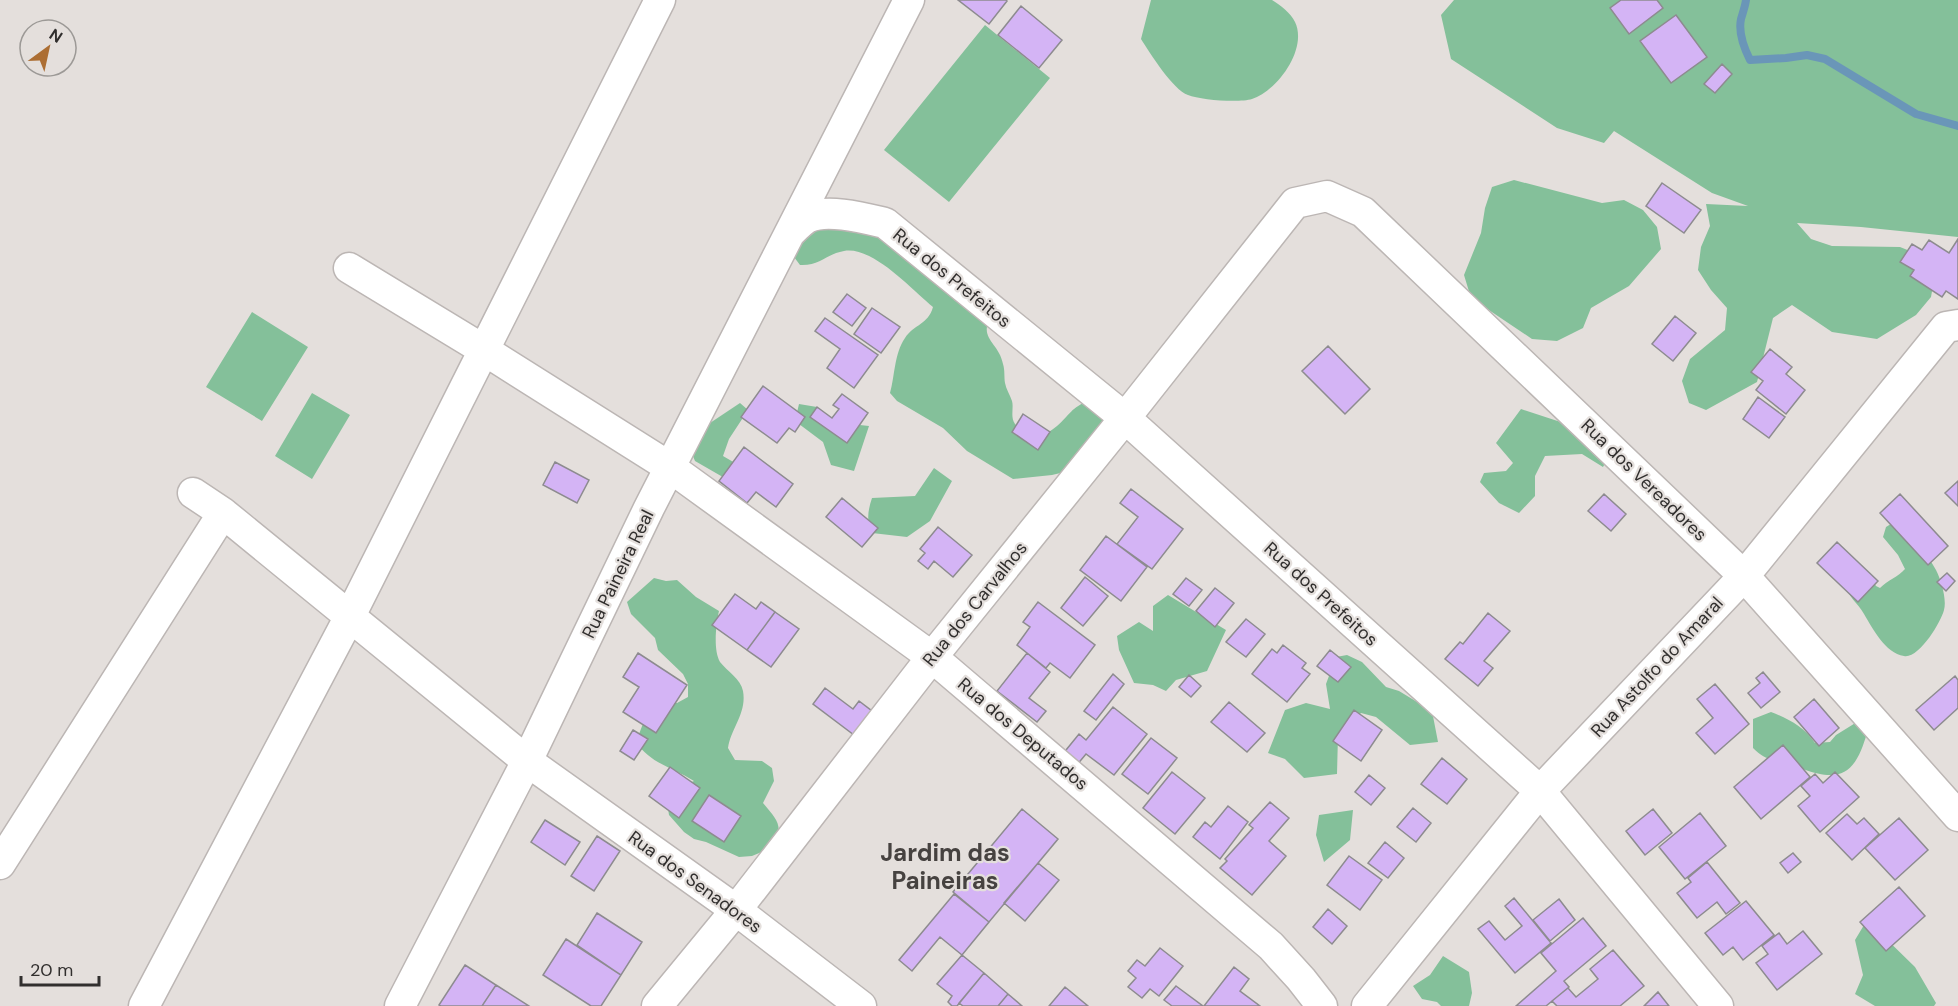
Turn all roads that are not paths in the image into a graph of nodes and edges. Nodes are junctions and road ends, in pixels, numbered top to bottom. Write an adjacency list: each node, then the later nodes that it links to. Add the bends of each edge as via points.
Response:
1 (660, 0): 7 (street)
2 (909, 0): 4 (street, Rua Paineira Real)
3 (1295, 203): 8 (street, Rua dos Carvalhos); 12 (street, Rua dos Vereadores, via 1327,196 1363,212)
4 (792, 231): 8 (street, Rua dos Prefeitos, via 808,217 831,214 885,223); 9 (street, Rua Paineira Real)
5 (349, 268): 7 (street, Rua dos Deputados)
6 (1952, 326): 12 (street, Rua Astolfo do Amaral)
7 (484, 350): 9 (street, Rua dos Deputados); 13 (street)
8 (1125, 418): 14 (street, Rua dos Carvalhos); 16 (street, Rua dos Prefeitos)
9 (671, 468): 14 (street, Rua dos Deputados); 15 (street, Rua Paineira Real)
10 (193, 493): 11 (street, Rua dos Senadores)
11 (223, 513): 13 (street, Rua dos Senadores); 18 (street)
12 (1744, 576): 16 (street, Rua Astolfo do Amaral); 17 (street, Rua dos Vereadores)
13 (350, 616): 15 (street, Rua dos Senadores); 20 (street)
14 (932, 657): 19 (street, Rua dos Carvalhos); 24 (street, Rua dos Deputados, via 1271,946)
15 (527, 761): 19 (street, Rua dos Senadores); 21 (street, Rua Paineira Real)
16 (1540, 791): 25 (street, Rua Astolfo do Amaral); 26 (street, Rua dos Prefeitos)
17 (1958, 816)
18 (0, 864)
19 (736, 910): 22 (street, Rua dos Carvalhos); 23 (street, Rua dos Senadores)
20 (144, 1006)
21 (400, 1006)
22 (657, 1006)
23 (861, 1006)
24 (1322, 1006)
25 (1367, 1006)
26 (1718, 1006)

